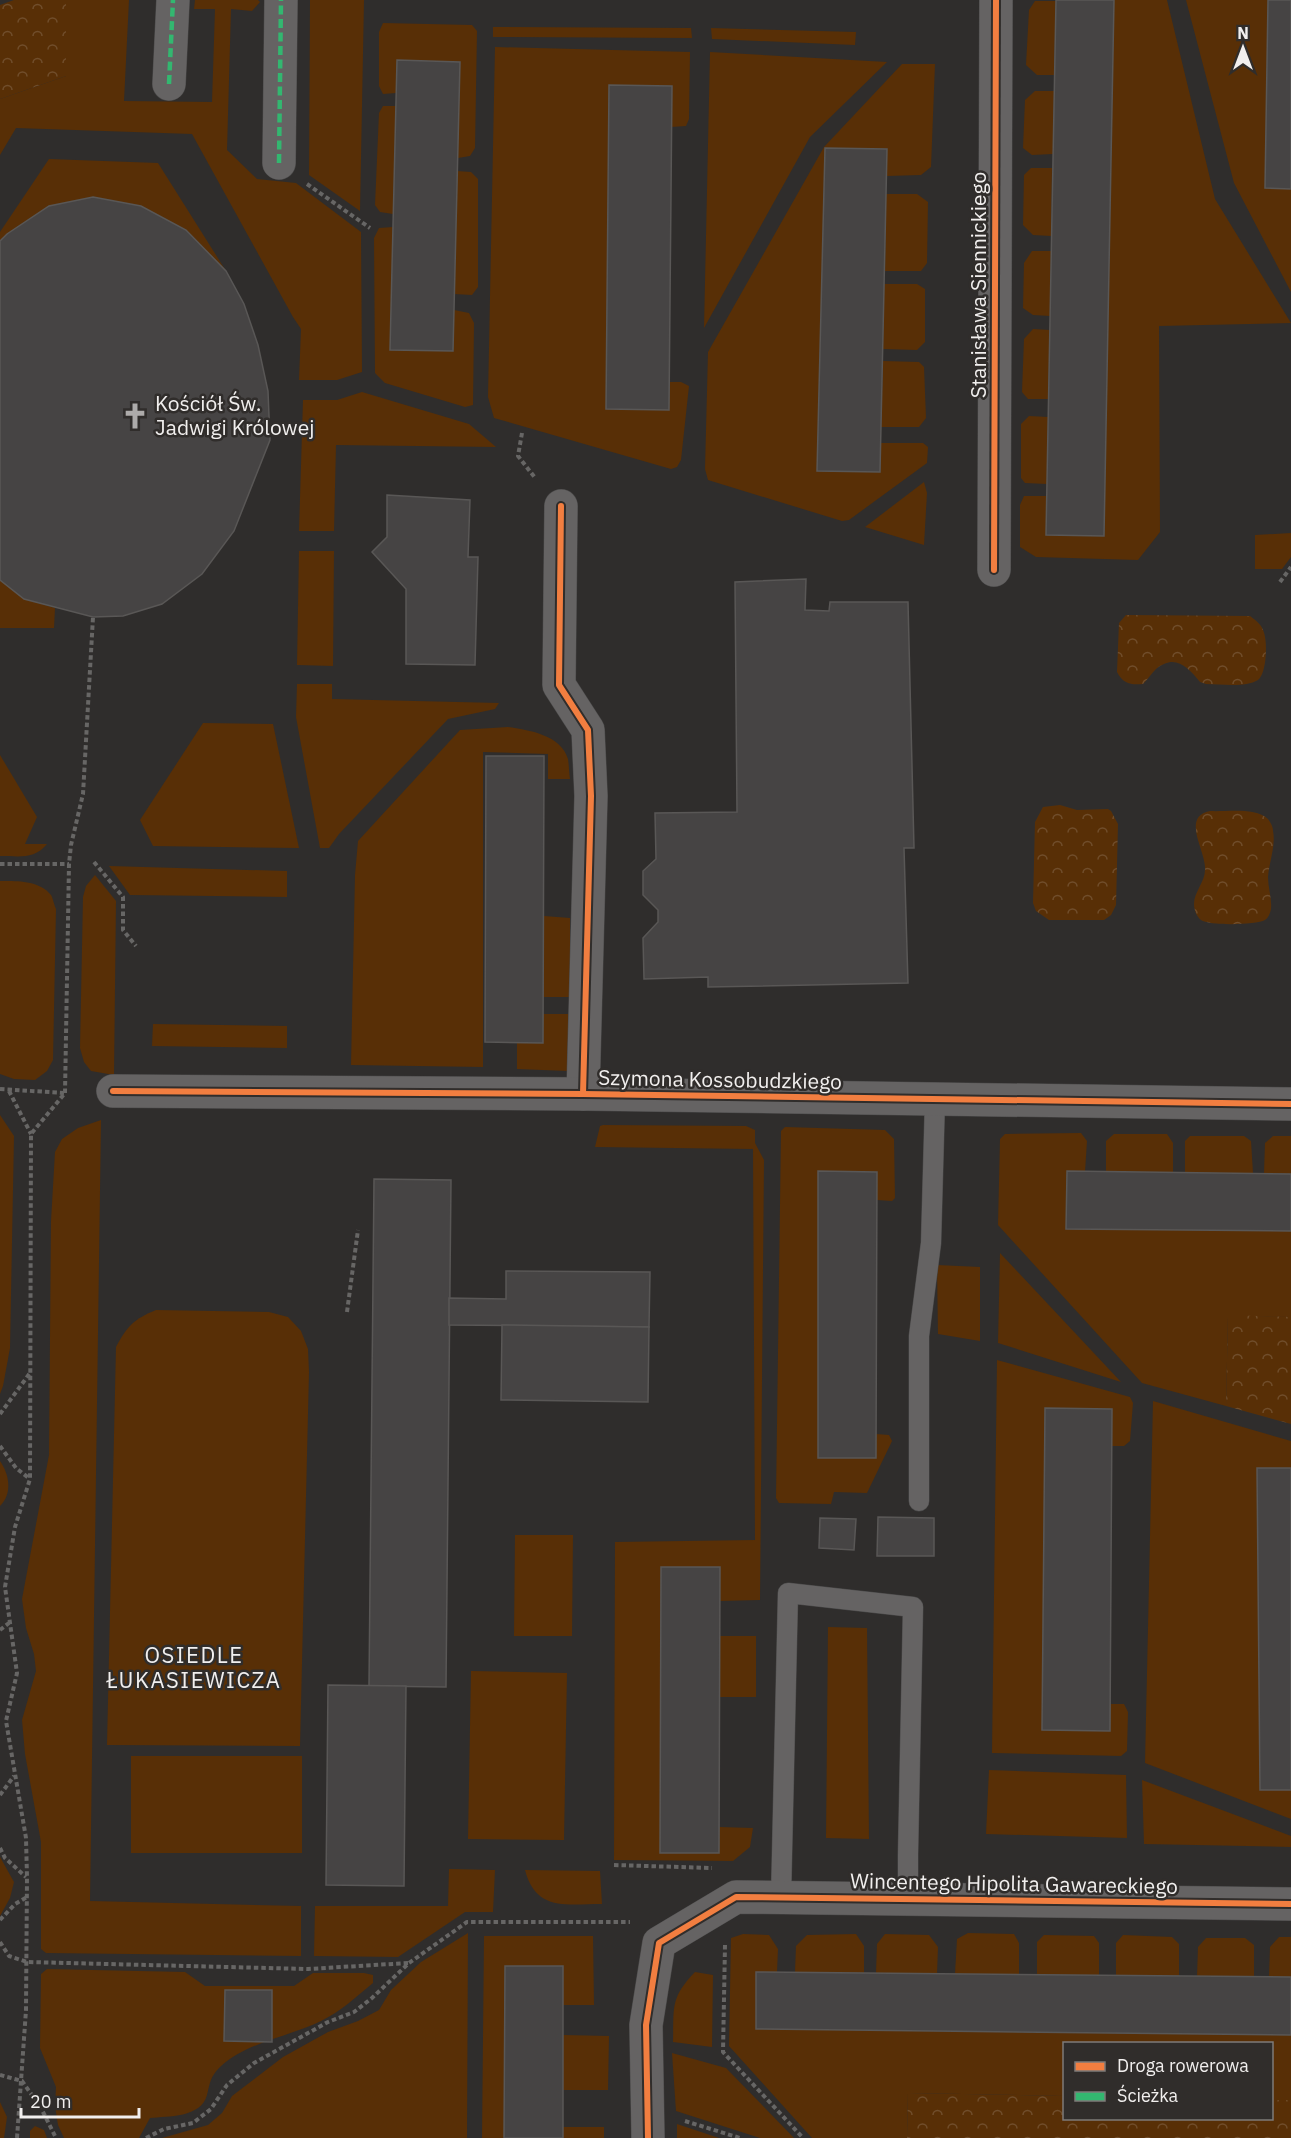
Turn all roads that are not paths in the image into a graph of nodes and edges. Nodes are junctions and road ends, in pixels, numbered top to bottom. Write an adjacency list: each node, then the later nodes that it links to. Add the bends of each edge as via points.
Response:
1 (173, 0): 4 (street)
2 (280, 0): 5 (street)
3 (996, 0): 7 (street, Stanisława Siennickiego)
4 (169, 84)
5 (279, 164)
6 (561, 506): 9 (street, via 559,685 588,730 591,796)
7 (994, 570)
8 (113, 1090): 9 (street, Szymona Kossobudzkiego)
9 (583, 1094): 10 (street, Szymona Kossobudzkiego)
10 (935, 1099): 11 (street, Szymona Kossobudzkiego); 12 (lane, via 931,1243 918,1336)
11 (1291, 1104)
12 (918, 1502)
13 (781, 1898): 14 (street, Wincentego Hipolita Gawareckiego); 14 (lane, via 788,1593 913,1607); 16 (street, Wincentego Hipolita Gawareckiego, via 736,1897 659,1943 646,2025)
14 (908, 1899): 15 (street, Wincentego Hipolita Gawareckiego)
15 (1291, 1904)
16 (648, 2123)

